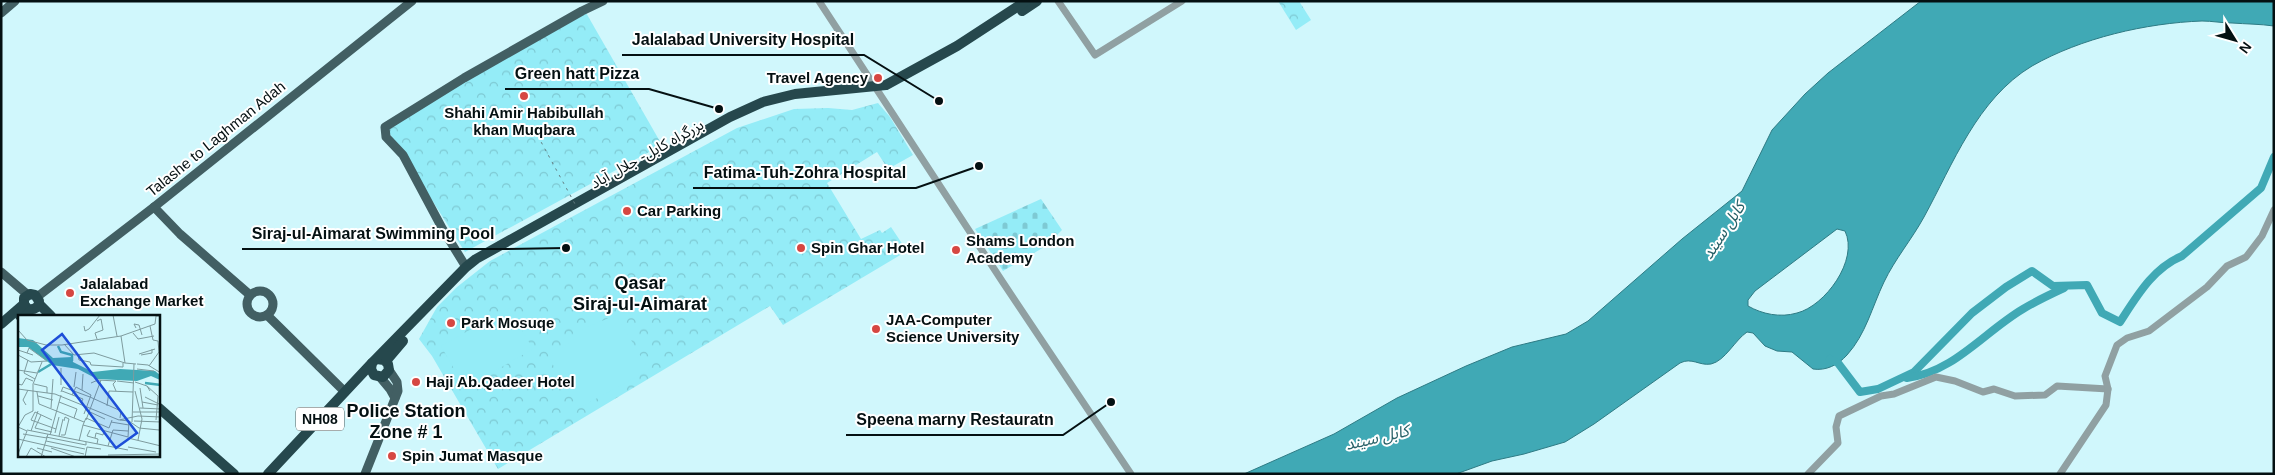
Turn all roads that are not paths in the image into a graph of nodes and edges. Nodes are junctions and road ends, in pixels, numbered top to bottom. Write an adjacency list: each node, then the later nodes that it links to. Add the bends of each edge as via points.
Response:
1 (15, 1): 9 (main road)
2 (412, 1): 11 (main road, Talashe to Laghman Adah)
3 (603, 1): 13 (main road, via 464,78 385,127 386,137 403,155)
4 (819, 1): 10 (street)
5 (1026, 1): 10 (highway, بزرگراه کابل- جلال آباد / NH08)
6 (1037, 1): 10 (highway, بزرگراه کابل- جلال آباد / NH08, via 896,88)
7 (1058, 1): 8 (street, via 1095,56)
8 (1182, 1)
9 (1, 12)
10 (879, 90): 13 (highway, بزرگراه کابل- جلال آباد / NH08, via 795,94 748,108); 23 (highway, بزرگراه کابل- جلال آباد / NH08, via 796,100 766,108 730,124 481,264 460,281); 35 (street)
11 (154, 207): 15 (main road); 16 (main road, Talashe to Laghman Adah)
12 (2274, 210): 25 (street, via 2262,236 2246,257 2227,266 2207,287 2148,331 2117,345 2105,376)
13 (466, 267): 23 (highway, بزرگراه کابل- جلال آباد / NH08)
14 (1, 272): 16 (main road)
15 (250, 296): 17 (main road, via 247,305 252,313 259,316); 17 (main road, via 258,291 270,295 273,304)
16 (33, 305): 18 (highway); 19 (highway); 21 (highway)
17 (267, 314): 26 (main road)
18 (21, 315)
19 (49, 315)
20 (18, 318): 22 (highway)
21 (1, 324)
22 (1, 332)
23 (381, 364): 24 (highway, via 371,370); 24 (highway, via 386,376); 26 (highway, بزرگراه کابل- جلال آباد / NH08); 27 (main road, via 397,382)
24 (377, 376): 27 (main road); 33 (highway, NH08, via 350,395)
25 (2108, 389): 36 (street, via 2057,386 2045,395 2015,396 1994,389 1983,392 1955,380 1936,377 1894,394 1880,396 1839,416 1836,426 1838,443); 37 (street, via 2106,405)
26 (345, 392): 32 (highway, بزرگراه کابل- جلال آباد / NH08)
27 (395, 398): 34 (main road)
28 (160, 409): 31 (highway)
29 (160, 417): 30 (highway)
30 (226, 474)
31 (234, 474)
32 (268, 474)
33 (275, 474)
34 (365, 474)
35 (1130, 474)
36 (1808, 474)
37 (2060, 474)

